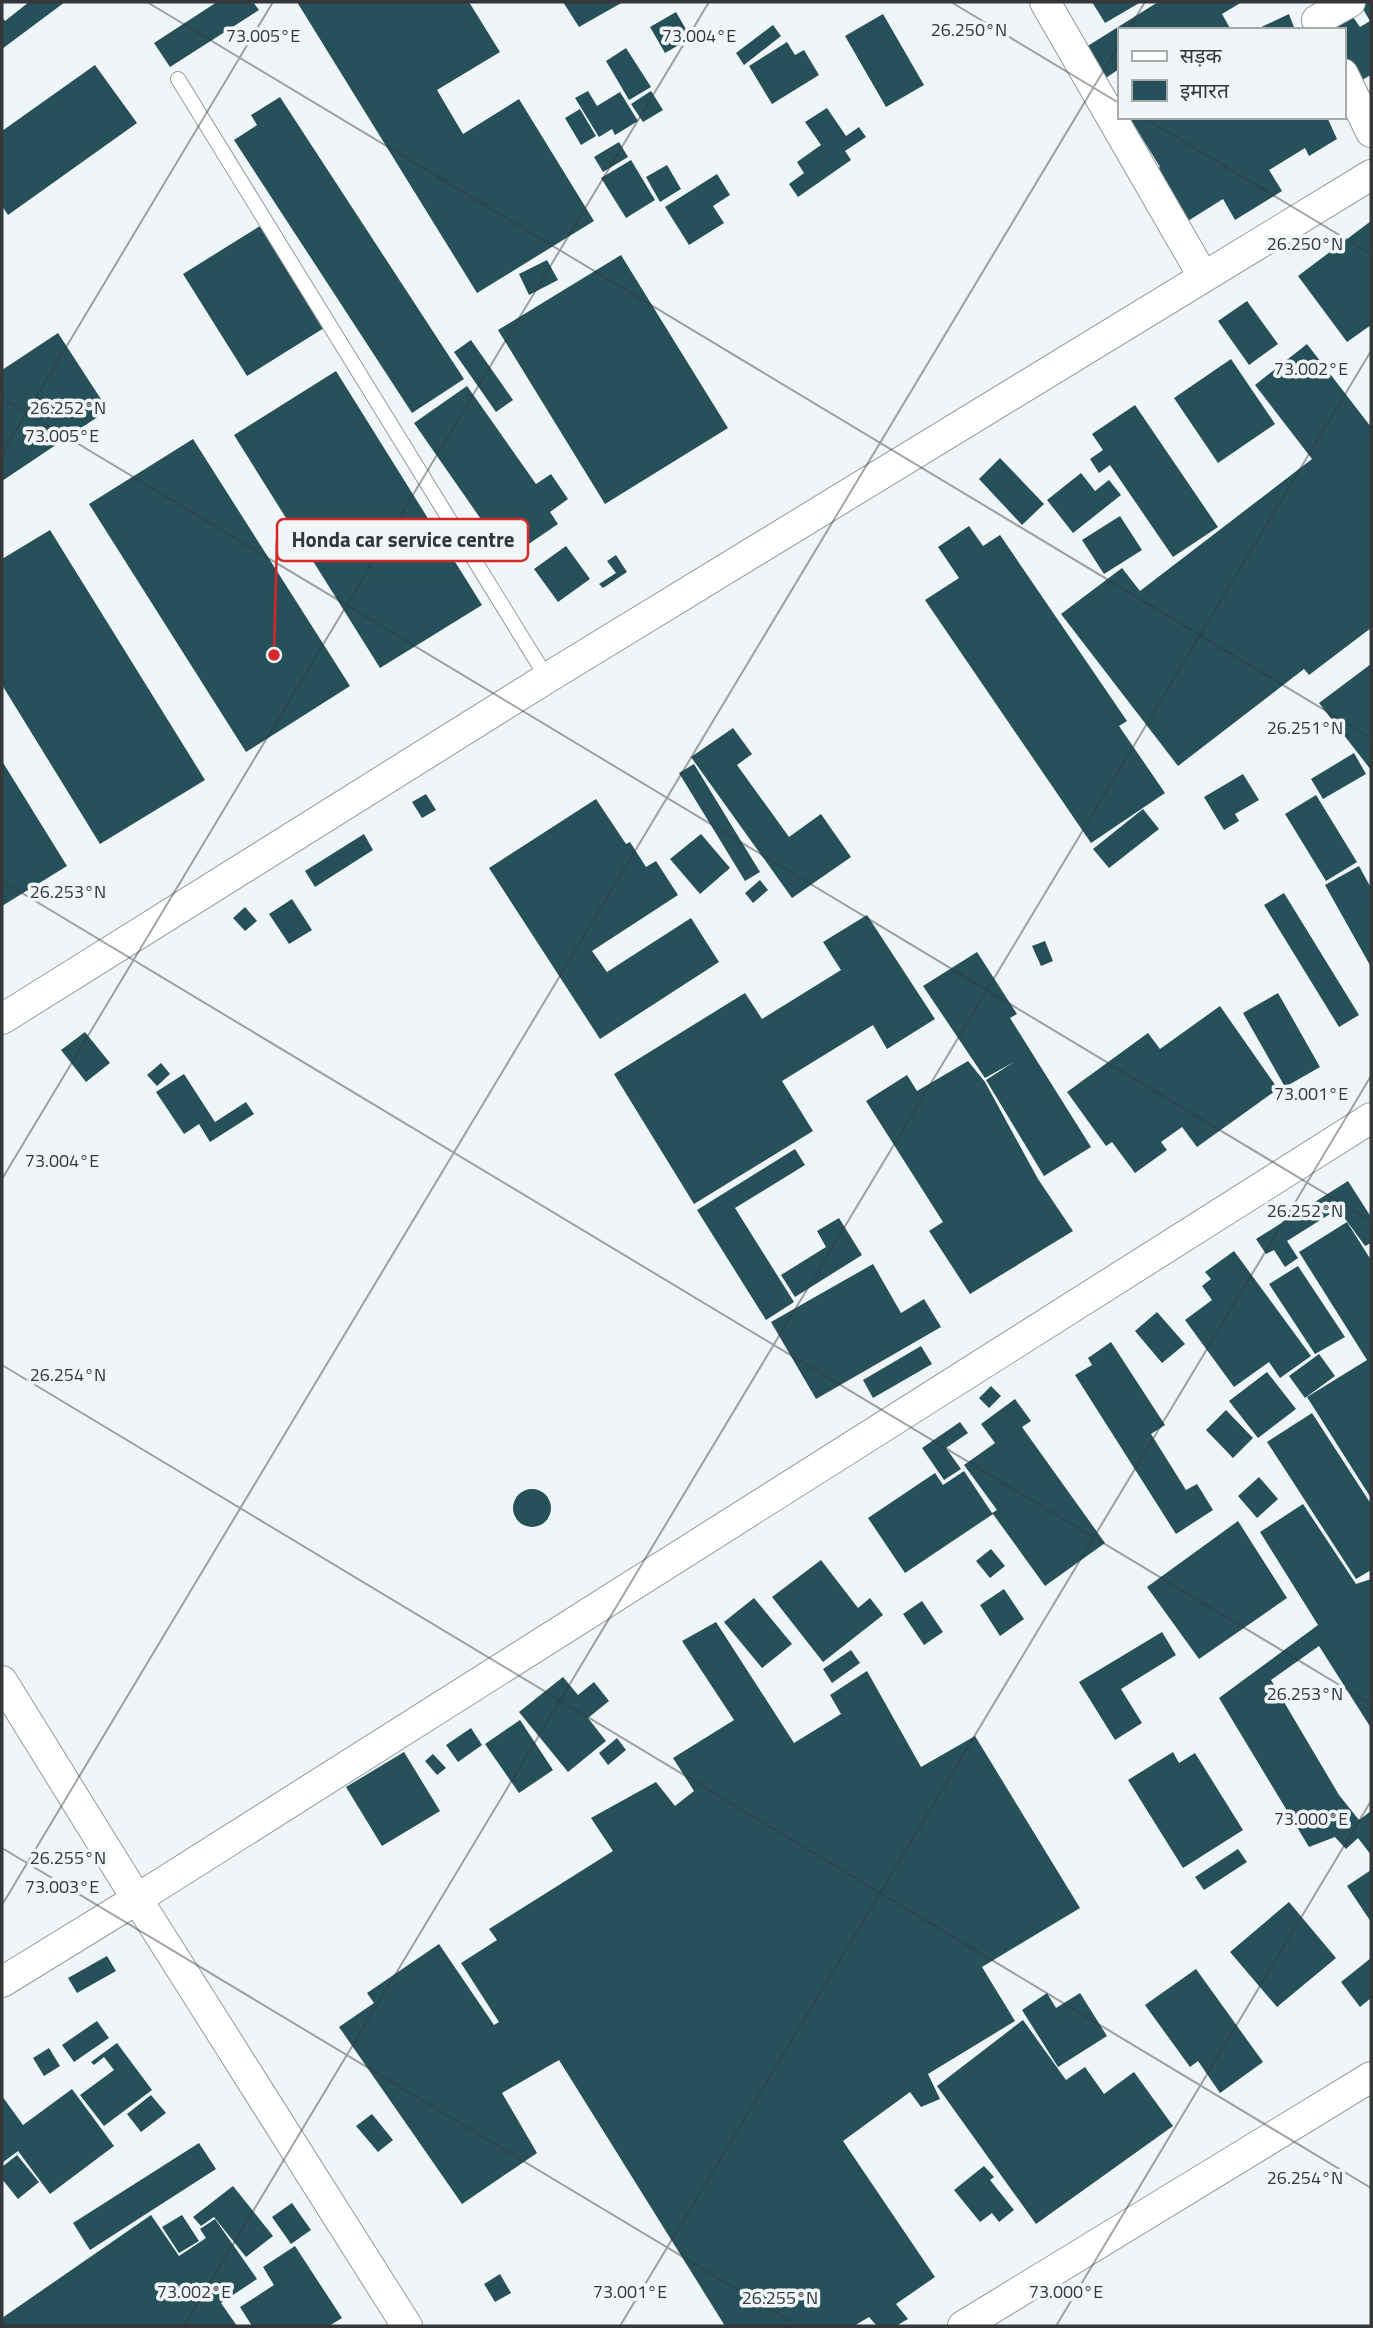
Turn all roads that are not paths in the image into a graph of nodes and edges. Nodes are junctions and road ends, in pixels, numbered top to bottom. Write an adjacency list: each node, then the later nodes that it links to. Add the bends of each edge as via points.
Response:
1 (1045, 2): 8 (street)
2 (1350, 2): 3 (street)
3 (1316, 17)
4 (1345, 78): 6 (street)
5 (178, 79): 9 (lane)
6 (1371, 132)
7 (1371, 176): 8 (street)
8 (1203, 276): 9 (street)
9 (547, 678): 10 (street)
10 (2, 1019)
11 (1371, 1118): 13 (street)
12 (2, 1681): 13 (street)
13 (137, 1899): 14 (street); 16 (street)
14 (2, 1982)
15 (1371, 2077): 17 (street)
16 (407, 2326)
17 (963, 2326)

